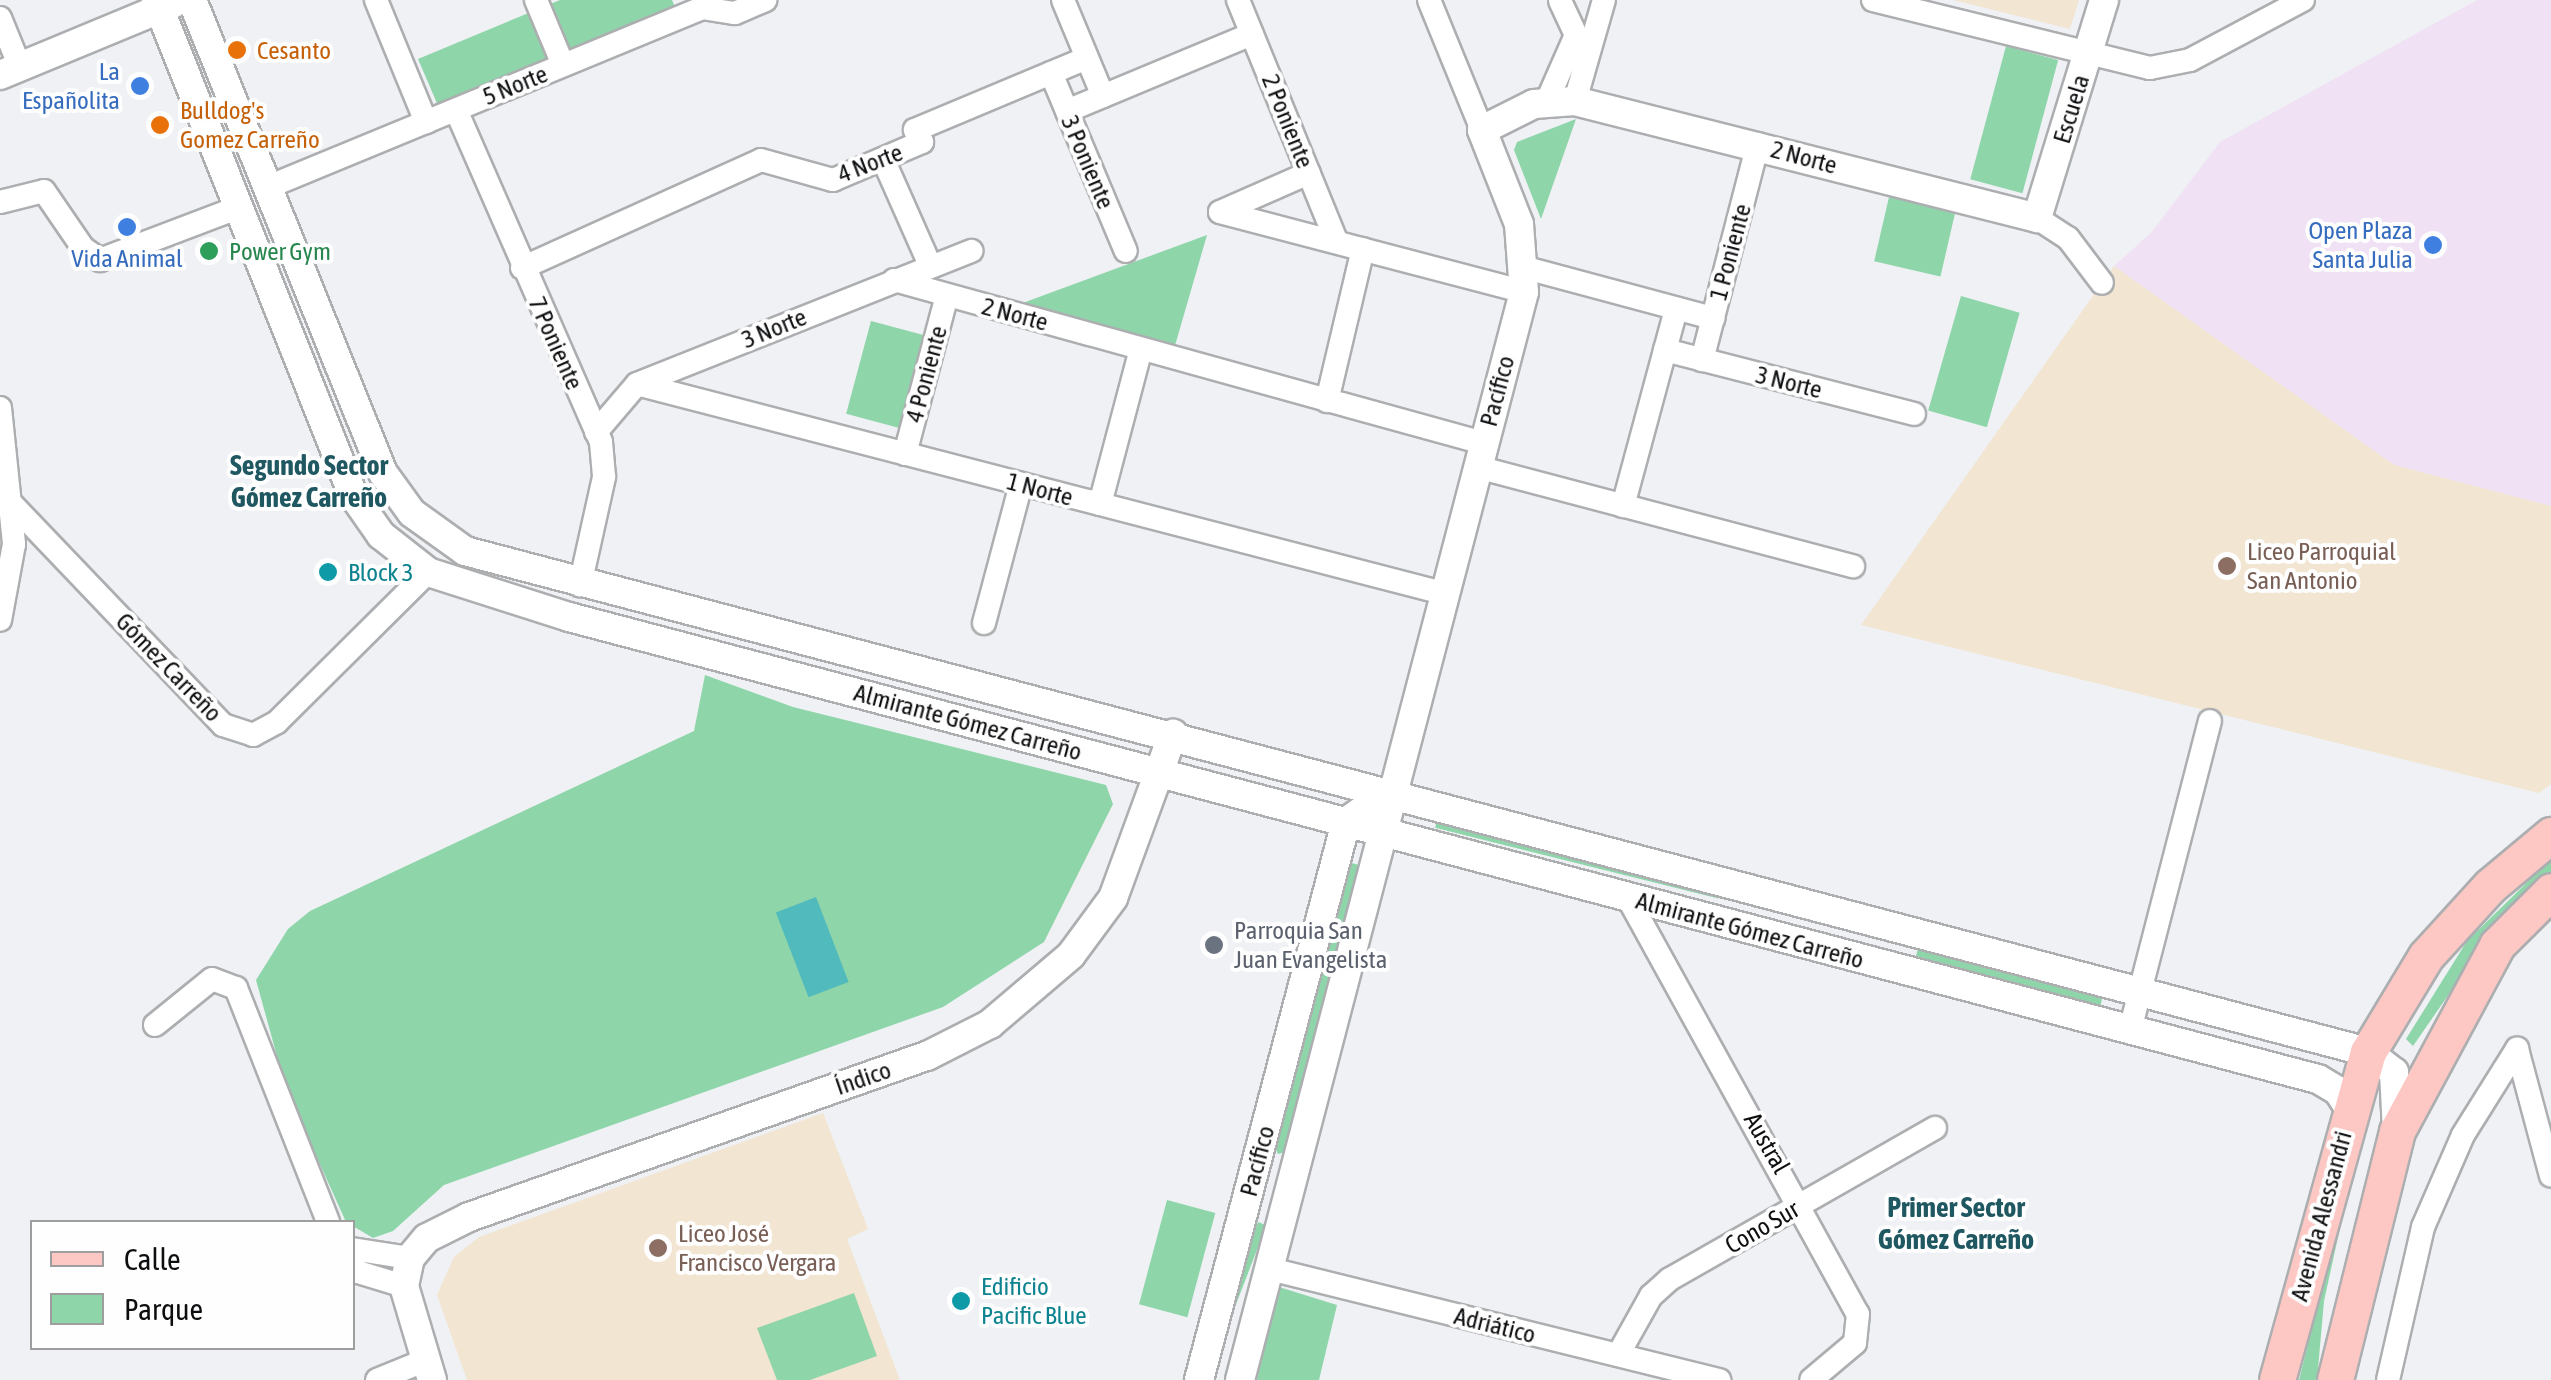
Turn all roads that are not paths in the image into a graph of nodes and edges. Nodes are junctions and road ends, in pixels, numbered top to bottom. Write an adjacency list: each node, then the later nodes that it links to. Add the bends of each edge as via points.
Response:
1 (192, 0): 31 (street, Almirante Gómez Carreño)
2 (376, 0): 26 (street)
3 (536, 0): 19 (street)
4 (765, 0): 14 (street, 5 Norte, via 735,12)
5 (1063, 0): 18 (street, 3 Poniente)
6 (1238, 0): 16 (street, 2 Poniente)
7 (1429, 0): 27 (street, Pacífico)
8 (1560, 0): 23 (street, via 1576,35)
9 (1604, 0): 23 (street)
10 (1873, 0): 17 (street)
11 (2104, 0): 17 (street, Escuela)
12 (2303, 0): 17 (street, via 2178,65 2150,68)
13 (165, 3): 20 (street); 33 (street, Almirante Gómez Carreño)
14 (700, 4): 19 (street, 5 Norte)
15 (0, 18): 20 (street)
16 (1252, 34): 22 (street); 30 (street, 2 Poniente)
17 (2087, 55): 34 (street, Escuela)
18 (1087, 58): 21 (street, 4 Norte); 22 (street, 3 Poniente)
19 (563, 66): 24 (street, 5 Norte)
20 (10, 71)
21 (1051, 73): 25 (street, 3 Poniente); 29 (street, 4 Norte, via 915,130 922,142)
22 (1103, 96): 25 (street)
23 (1561, 101): 27 (street); 28 (street, 2 Norte)
24 (456, 110): 26 (street, 5 Norte); 40 (street, 7 Poniente)
25 (1067, 111): 37 (street, 3 Poniente)
26 (426, 122): 31 (street, 5 Norte)
27 (1482, 130): 42 (street, Pacífico, via 1519,224)
28 (1758, 144): 34 (street, 2 Norte); 46 (street, 1 Poniente)
29 (883, 159): 39 (street); 40 (street, 4 Norte, via 833,180 761,160)
30 (1309, 172): 35 (street, 2 Poniente); 35 (street, via 1220,212)
31 (268, 187): 63 (street, Almirante Gómez Carreño, via 396,494 430,530 465,551)
32 (0, 202): 33 (street, via 44,191 83,248 100,260)
33 (237, 208): 62 (street, Almirante Gómez Carreño, via 352,495 381,535)
34 (2038, 218): 43 (street, 2 Norte, via 2082,252)
35 (1337, 242): 36 (street)
36 (1363, 249): 42 (street); 51 (street)
37 (1126, 250)
38 (970, 251): 39 (street, 3 Norte)
39 (930, 265): 41 (street, 3 Norte)
40 (522, 268): 54 (street, 7 Poniente)
41 (894, 280): 44 (street, 2 Norte); 50 (street, 3 Norte)
42 (1525, 280): 45 (street); 56 (street, Pacífico)
43 (2102, 282)
44 (947, 295): 47 (street, 2 Norte); 55 (street, 4 Poniente)
45 (1676, 309): 46 (street); 48 (street, 1 Poniente)
46 (1713, 318): 49 (street, 1 Poniente)
47 (1141, 348): 51 (street, 2 Norte); 59 (street)
48 (1665, 350): 49 (street, 3 Norte); 60 (street, 1 Poniente)
49 (1702, 360): 53 (street, 3 Norte)
50 (638, 384): 54 (street, 3 Norte); 55 (street, 1 Norte)
51 (1328, 401): 56 (street, 2 Norte)
52 (0, 408): 58 (street)
53 (1914, 414)
54 (596, 432): 63 (street, 7 Poniente, via 604,477)
55 (905, 454): 57 (street, 1 Norte)
56 (1480, 455): 60 (street, 2 Norte); 64 (street, Pacífico)
57 (1021, 484): 59 (street, 1 Norte); 66 (street)
58 (8, 500): 62 (street, Gómez Carreño, via 223,725 252,735 277,722); 65 (street, via 13,566)
59 (1100, 504): 64 (street, 1 Norte)
60 (1623, 506): 61 (street, 2 Norte)
61 (1853, 566)
62 (428, 572): 69 (street, Almirante Gómez Carreño, via 537,608)
63 (580, 584): 68 (street, Almirante Gómez Carreño)
64 (1443, 594): 70 (street, Pacífico)
65 (0, 620)
66 (984, 623)
67 (2210, 721): 80 (street)
68 (1174, 734): 69 (street, Índico); 70 (street, Almirante Gómez Carreño)
69 (1163, 774): 71 (street, Almirante Gómez Carreño); 91 (street, Índico, via 1114,898 1094,928 1046,981 990,1024 927,1056 468,1216 427,1238)
70 (1391, 790): 71 (street); 72 (street, Pacífico); 74 (street, Almirante Gómez Carreño)
71 (1346, 822): 72 (street, Almirante Gómez Carreño); 98 (street, Pacífico)
72 (1387, 835): 76 (street, Almirante Gómez Carreño); 93 (street, Pacífico)
73 (2551, 835): 83 (main road, Avenida Alessandri, via 2490,886 2426,956)
74 (1738, 883): 77 (street); 78 (street, Almirante Gómez Carreño)
75 (2551, 891): 86 (main road, Avenida Alessandri, via 2497,944)
76 (1628, 898): 77 (street, Almirante Gómez Carreño); 88 (street, Austral)
77 (1725, 924): 79 (street, Almirante Gómez Carreño)
78 (1896, 924): 79 (street); 80 (street, Almirante Gómez Carreño)
79 (1884, 966): 82 (street, Almirante Gómez Carreño)
80 (2140, 991): 82 (street); 83 (street, Almirante Gómez Carreño)
81 (155, 1024): 89 (street, via 212,979 236,988)
82 (2130, 1030): 84 (street, Almirante Gómez Carreño, via 2318,1080 2338,1091)
83 (2368, 1052): 84 (main road, Avenida Alessandri); 86 (street, Avenida Alessandri, via 2394,1072)
84 (2350, 1111): 102 (main road, Avenida Alessandri)
85 (1935, 1128): 88 (street, Cono Sur)
86 (2397, 1131): 103 (main road, Avenida Alessandri)
87 (2551, 1176): 104 (street, via 2517,1049 2464,1135 2423,1227)
88 (1802, 1204): 95 (street, Cono Sur, via 1670,1279 1650,1296); 101 (street, Austral, via 1861,1329 1855,1343)
89 (327, 1220)
90 (355, 1249): 91 (street)
91 (410, 1258): 94 (street)
92 (355, 1268): 94 (street)
93 (1270, 1269): 95 (street, Adriático); 99 (street, Pacífico)
94 (404, 1286): 96 (street)
95 (1618, 1355): 100 (street, Adriático)
96 (429, 1370): 97 (street)
97 (377, 1380)
98 (1200, 1380)
99 (1240, 1380)
100 (1720, 1380)
101 (1811, 1380)
102 (2277, 1380)
103 (2335, 1380)
104 (2388, 1380)

